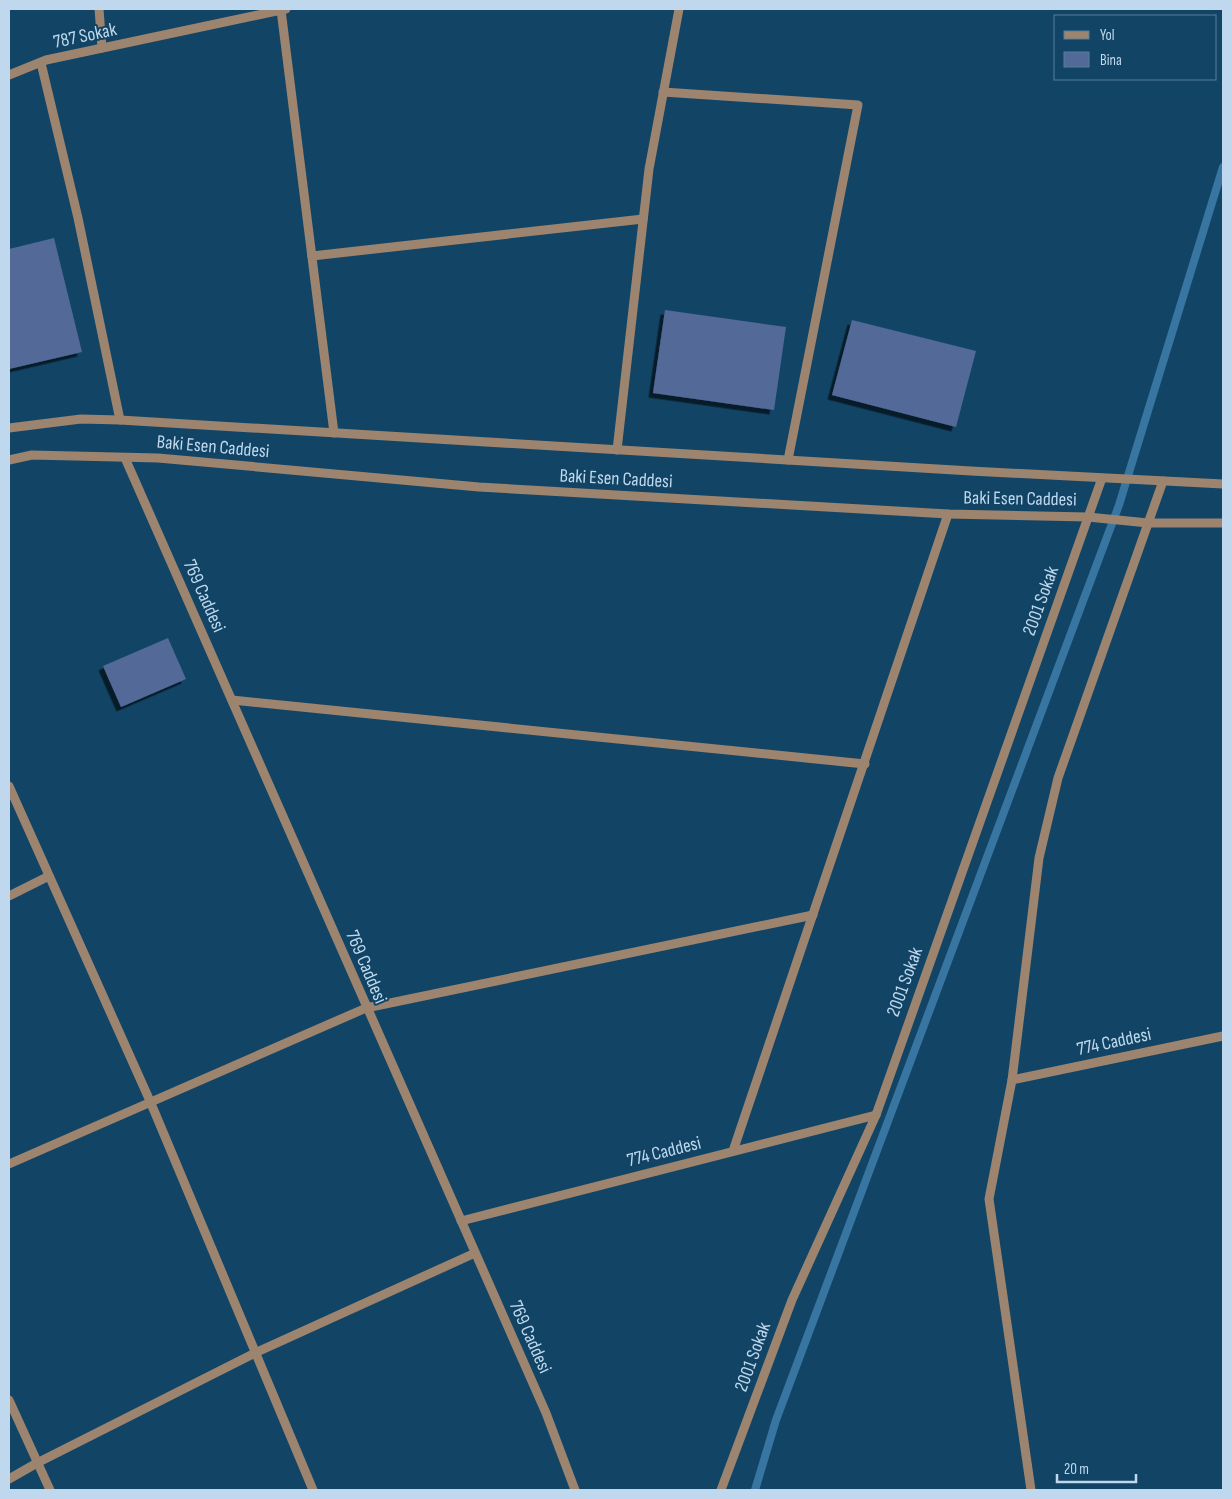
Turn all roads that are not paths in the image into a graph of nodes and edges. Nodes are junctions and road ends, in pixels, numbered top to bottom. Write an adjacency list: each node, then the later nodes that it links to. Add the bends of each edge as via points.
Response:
1 (99, 9): 4 (street)
2 (679, 9): 7 (street)
3 (284, 10): 4 (street, 787 Sokak); 9 (street)
4 (102, 48): 5 (street, 787 Sokak)
5 (41, 63): 6 (street, 787 Sokak); 10 (street, via 78,218)
6 (9, 75)
7 (663, 92): 8 (street); 16 (street, via 858,105)
8 (643, 219): 9 (street); 13 (street)
9 (312, 256): 12 (street)
10 (120, 420): 11 (street, Baki Esen Caddesi, via 82,419); 12 (street, Baki Esen Caddesi)
11 (9, 428)
12 (334, 433): 13 (street, Baki Esen Caddesi)
13 (617, 450): 16 (street, Baki Esen Caddesi)
14 (125, 458): 15 (street, Baki Esen Caddesi, via 32,455); 20 (street, Baki Esen Caddesi, via 158,458 479,487); 24 (street, 769 Caddesi)
15 (9, 460)
16 (788, 460): 17 (street, Baki Esen Caddesi)
17 (1105, 478): 18 (street, Baki Esen Caddesi); 21 (street, 2001 Sokak)
18 (1163, 481): 19 (street, Baki Esen Caddesi); 22 (street)
19 (1223, 484)
20 (948, 514): 21 (street, Baki Esen Caddesi); 25 (street)
21 (1092, 517): 22 (street, Baki Esen Caddesi); 34 (street, 2001 Sokak)
22 (1148, 522): 23 (street, Baki Esen Caddesi); 32 (street, via 1058,778 1039,858)
23 (1223, 524)
24 (232, 700): 25 (street); 30 (street, 769 Caddesi)
25 (865, 764): 29 (street)
26 (9, 786): 27 (street)
27 (49, 876): 28 (street); 33 (street)
28 (9, 896)
29 (814, 915): 30 (street); 35 (street)
30 (366, 1008): 33 (street); 37 (street, 769 Caddesi)
31 (1223, 1036): 32 (street, 774 Caddesi)
32 (1012, 1080): 47 (street, via 989,1199)
33 (150, 1101): 36 (street); 39 (street)
34 (876, 1115): 35 (street, 774 Caddesi); 46 (street, 2001 Sokak, via 792,1300)
35 (733, 1151): 37 (street, 774 Caddesi)
36 (9, 1164)
37 (461, 1221): 38 (street, 769 Caddesi)
38 (475, 1253): 39 (street); 45 (street, 769 Caddesi, via 546,1413)
39 (255, 1353): 41 (street); 44 (street)
40 (9, 1400): 41 (street)
41 (37, 1462): 42 (street); 43 (street)
42 (9, 1479)
43 (50, 1490)
44 (313, 1490)
45 (575, 1490)
46 (721, 1490)
47 (1031, 1490)

